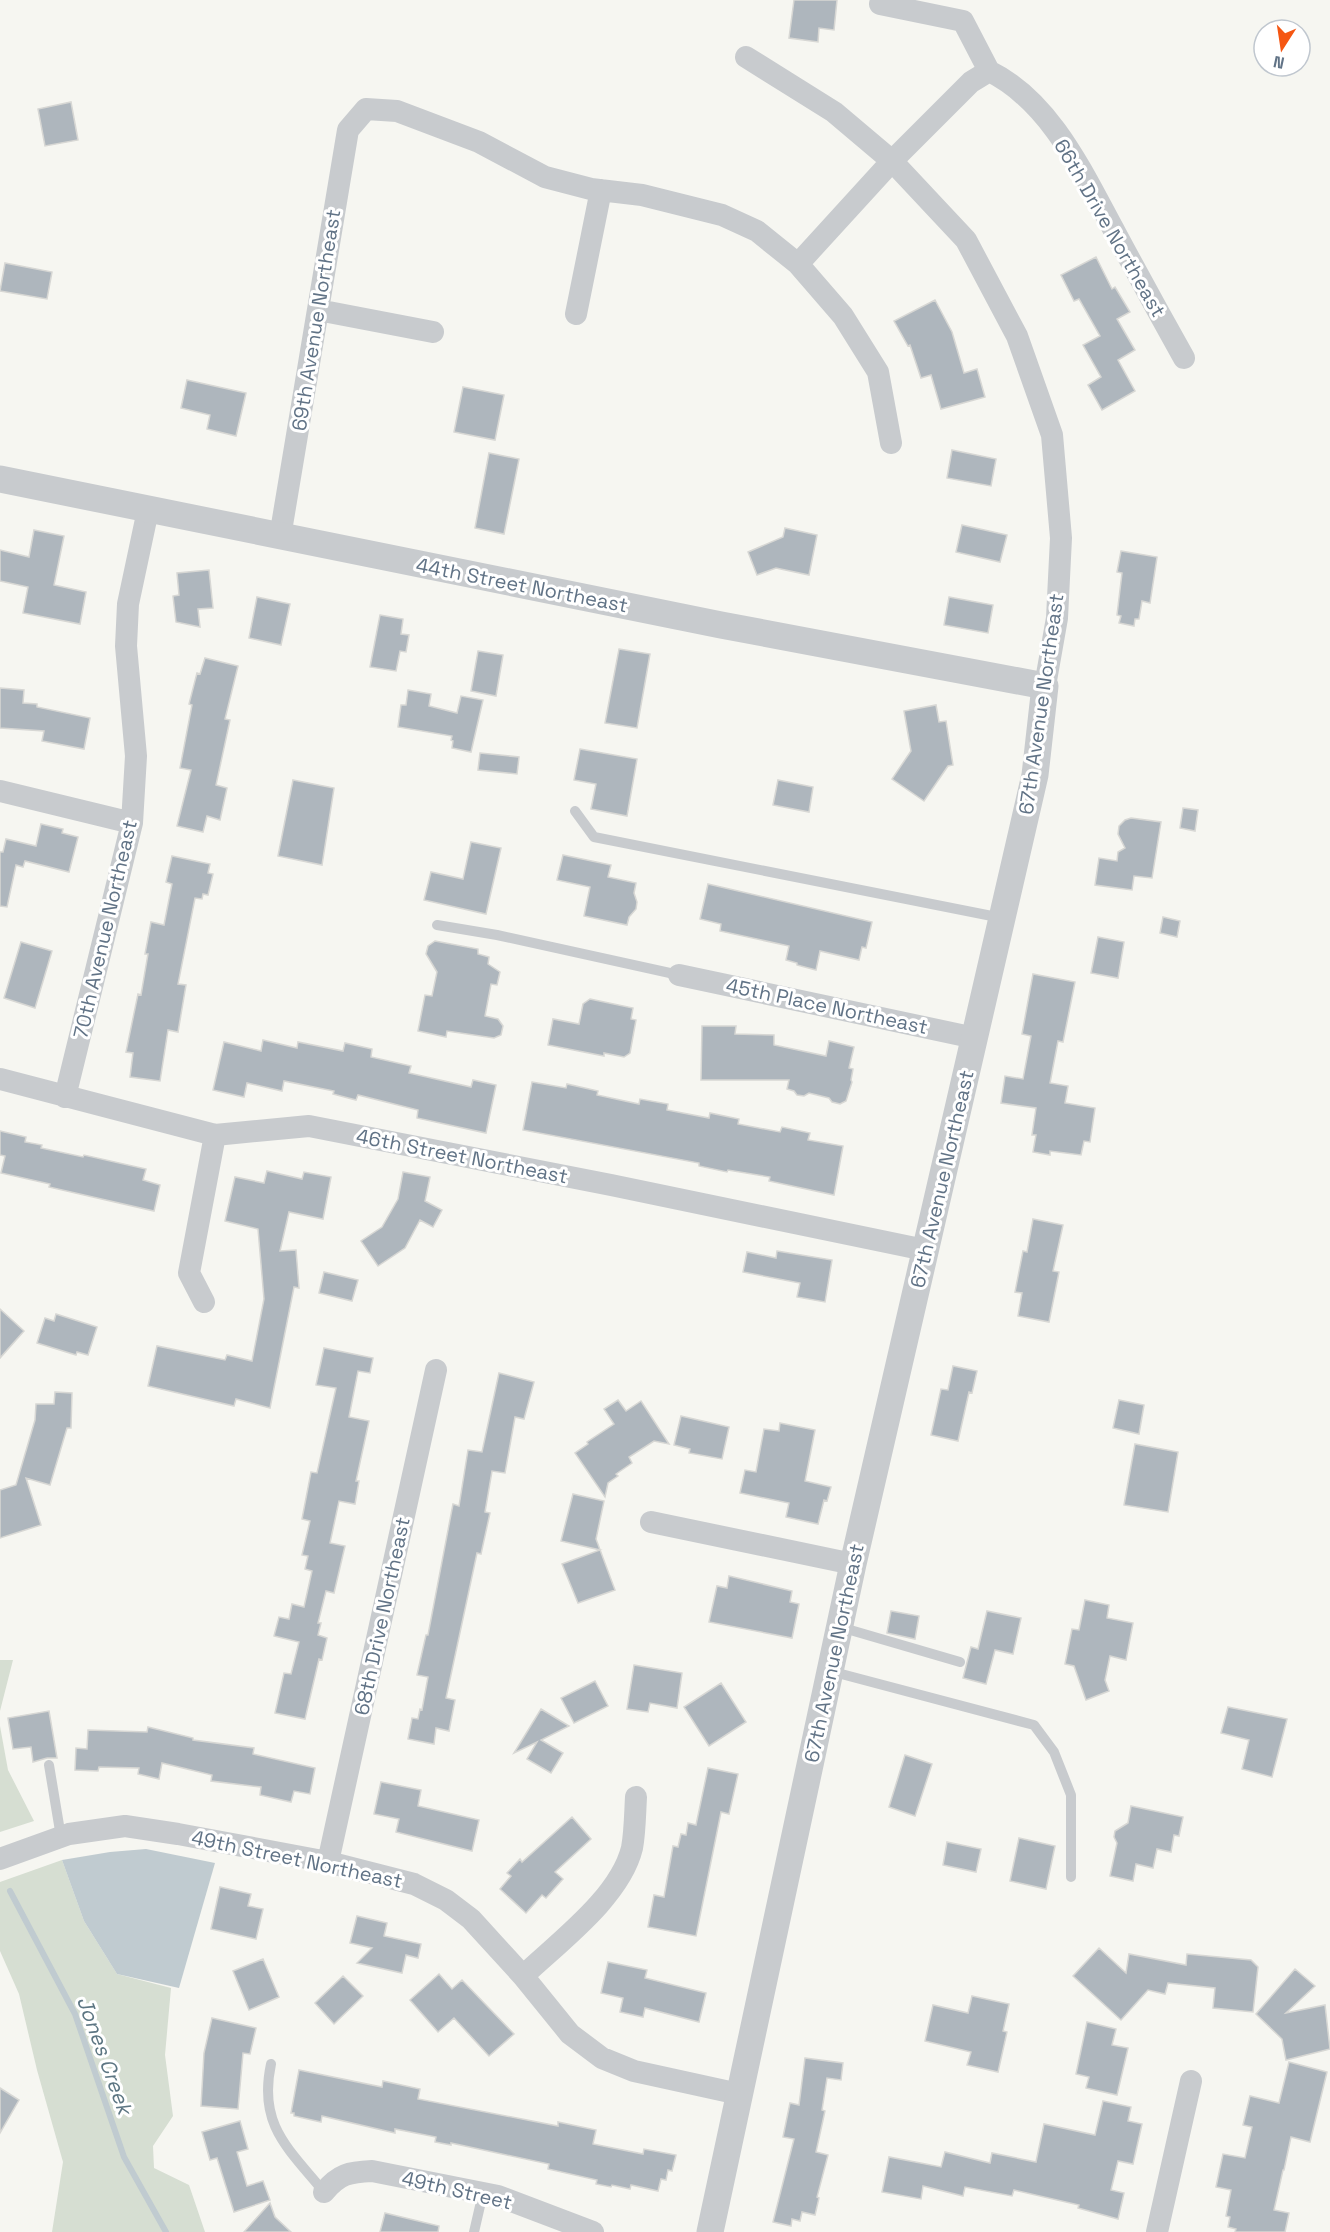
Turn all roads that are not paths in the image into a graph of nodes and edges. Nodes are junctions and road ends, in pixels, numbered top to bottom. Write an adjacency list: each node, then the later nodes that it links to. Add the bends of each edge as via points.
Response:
1 (880, 4): 3 (street, via 963,21)
2 (746, 57): 4 (street, 67th Avenue Northeast, via 834,112)
3 (989, 72): 4 (street, via 971,82); 10 (street, 66th Drive Northeast, via 1024,93 1069,148)
4 (892, 161): 6 (street); 15 (street, 67th Avenue Northeast, via 966,240 1017,336 1052,435 1061,538 1057,618)
5 (601, 190): 6 (street, via 642,195 722,215 757,231); 7 (street, 69th Avenue Northeast, via 545,177 479,142 397,111 366,109 348,130); 8 (street)
6 (798, 264): 11 (street, via 843,316 878,372)
7 (318, 310): 9 (street); 14 (street, 69th Avenue Northeast)
8 (576, 314)
9 (433, 332)
10 (1184, 358)
11 (891, 443)
12 (0, 479): 13 (street, 44th Street Northeast)
13 (148, 510): 14 (street, 44th Street Northeast); 18 (street, 70th Avenue Northeast, via 128,604 126,646 136,756)
14 (280, 537): 15 (street, 44th Street Northeast)
15 (1045, 686): 19 (street, 67th Avenue Northeast, via 1035,775)
16 (0, 791): 18 (street)
17 (575, 811): 19 (lane, via 594,837)
18 (132, 823): 24 (street, 70th Avenue Northeast)
19 (1002, 918): 22 (street, 67th Avenue Northeast)
20 (437, 924): 21 (lane)
21 (679, 975): 22 (street, 45th Place Northeast)
22 (975, 1038): 26 (street, 67th Avenue Northeast)
23 (0, 1079): 24 (street, 46th Street Northeast)
24 (64, 1097): 25 (street, 46th Street Northeast)
25 (214, 1135): 26 (street, 46th Street Northeast, via 309,1126); 27 (street, via 189,1273)
26 (926, 1250): 30 (street, 67th Avenue Northeast)
27 (204, 1302)
28 (436, 1370): 38 (street, 68th Drive Northeast)
29 (651, 1522): 30 (street)
30 (853, 1564): 31 (street, 67th Avenue Northeast)
31 (839, 1627): 32 (lane); 33 (street, 67th Avenue Northeast)
32 (960, 1662)
33 (830, 1671): 39 (lane, via 1034,1725 1054,1752 1071,1795); 43 (street, 67th Avenue Northeast)
34 (49, 1766): 36 (lane)
35 (636, 1797): 40 (street, via 632,1848 608,1897)
36 (61, 1837): 37 (street, 49th Street Northeast); 38 (street, 49th Street Northeast, via 125,1826)
37 (0, 1859)
38 (328, 1862): 40 (street, 49th Street Northeast, via 414,1884 446,1900 471,1919)
39 (1071, 1877)
40 (524, 1976): 43 (street, 49th Street Northeast, via 570,2034 602,2058 634,2071)
41 (271, 2064): 44 (lane, via 267,2085 277,2133)
42 (1191, 2081): 49 (street)
43 (739, 2094): 48 (street, 67th Avenue Northeast)
44 (324, 2192): 45 (street, 49th Street, via 334,2179 352,2172 372,2171)
45 (483, 2193): 46 (lane); 47 (street, 49th Street)
46 (474, 2232)
47 (592, 2232)
48 (710, 2232)
49 (1157, 2232)

